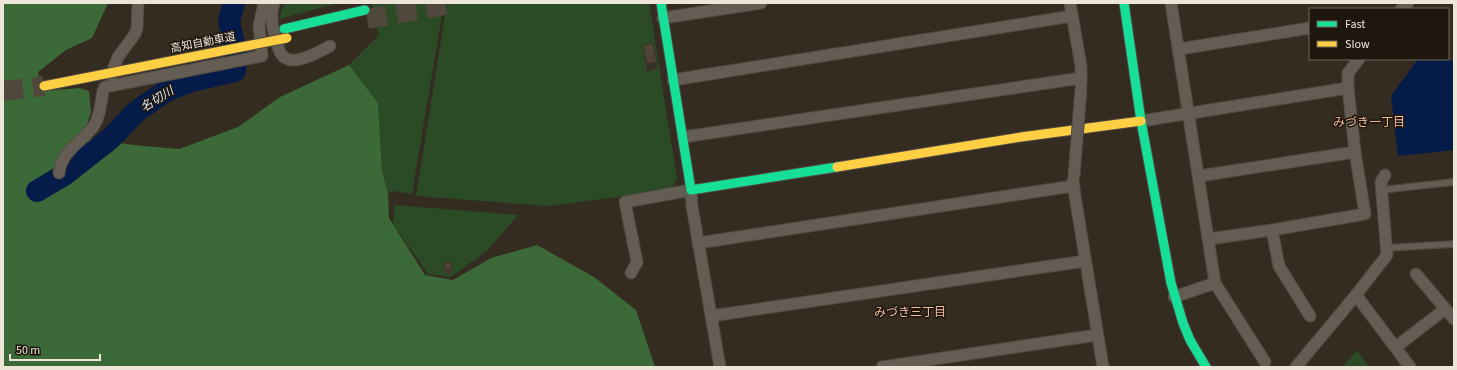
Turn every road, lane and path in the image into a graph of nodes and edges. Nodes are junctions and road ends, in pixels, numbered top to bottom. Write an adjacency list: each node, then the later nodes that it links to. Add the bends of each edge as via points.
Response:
1 (138, 3): 21 (street, via 135,34 118,57)
2 (264, 3): 21 (street, via 259,26 262,56)
3 (274, 3): 14 (street, via 272,26 282,56 286,59 300,60)
4 (661, 3): 11 (main road)
5 (761, 3): 11 (street)
6 (1070, 3): 10 (street)
7 (1124, 3): 24 (main road)
8 (1171, 3): 15 (street)
9 (365, 10): 13 (main road, 高知自動車道)
10 (1072, 16): 18 (street); 19 (street, via 1081,66)
11 (663, 18): 18 (main road)
12 (1309, 28): 15 (street)
13 (288, 34): 17 (main road, 高知自動車道); 20 (main road, 高知自動車道, bridge)
14 (330, 46)
15 (1179, 49): 23 (street)
16 (1358, 60): 22 (street, via 1348,73)
17 (72, 71)
18 (673, 80): 25 (main road)
19 (1081, 84): 25 (street); 30 (street, bridge)
20 (44, 86)
21 (105, 88): 27 (street, via 97,120 66,154)
22 (1348, 88): 23 (street); 26 (street)
23 (1190, 114): 24 (street); 29 (street)
24 (1141, 121): 32 (main road, via 1021,137); 44 (main road)
25 (683, 137): 32 (main road)
26 (1355, 152): 29 (street); 34 (street, via 1365,214)
27 (59, 173)
28 (1385, 175): 33 (street, via 1381,182)
29 (1199, 176): 35 (street)
30 (1073, 181): 36 (street); 39 (street)
31 (1454, 182): 33 (lane)
32 (691, 190): 36 (street); 40 (street, via 625,202 637,262)
33 (1381, 190): 38 (street)
34 (1272, 230): 35 (street); 47 (street, via 1279,266)
35 (1209, 239): 42 (street)
36 (698, 243): 46 (street)
37 (1454, 244): 38 (lane)
38 (1386, 248): 43 (street, via 1387,255)
39 (1085, 262): 46 (street); 49 (street)
40 (631, 273)
41 (1416, 274): 45 (street)
42 (1215, 282): 44 (street); 51 (street)
43 (1356, 295): 50 (street); 56 (street)
44 (1174, 296): 55 (main road, via 1190,340)
45 (1446, 309): 48 (street); 50 (street)
46 (710, 316): 52 (street)
47 (1310, 316)
48 (1454, 319)
49 (1097, 335): 53 (street); 54 (street)
50 (1396, 347): 57 (street)
51 (1265, 362)
52 (720, 367)
53 (882, 367)
54 (1103, 367)
55 (1206, 367)
56 (1296, 367)
57 (1410, 367)

